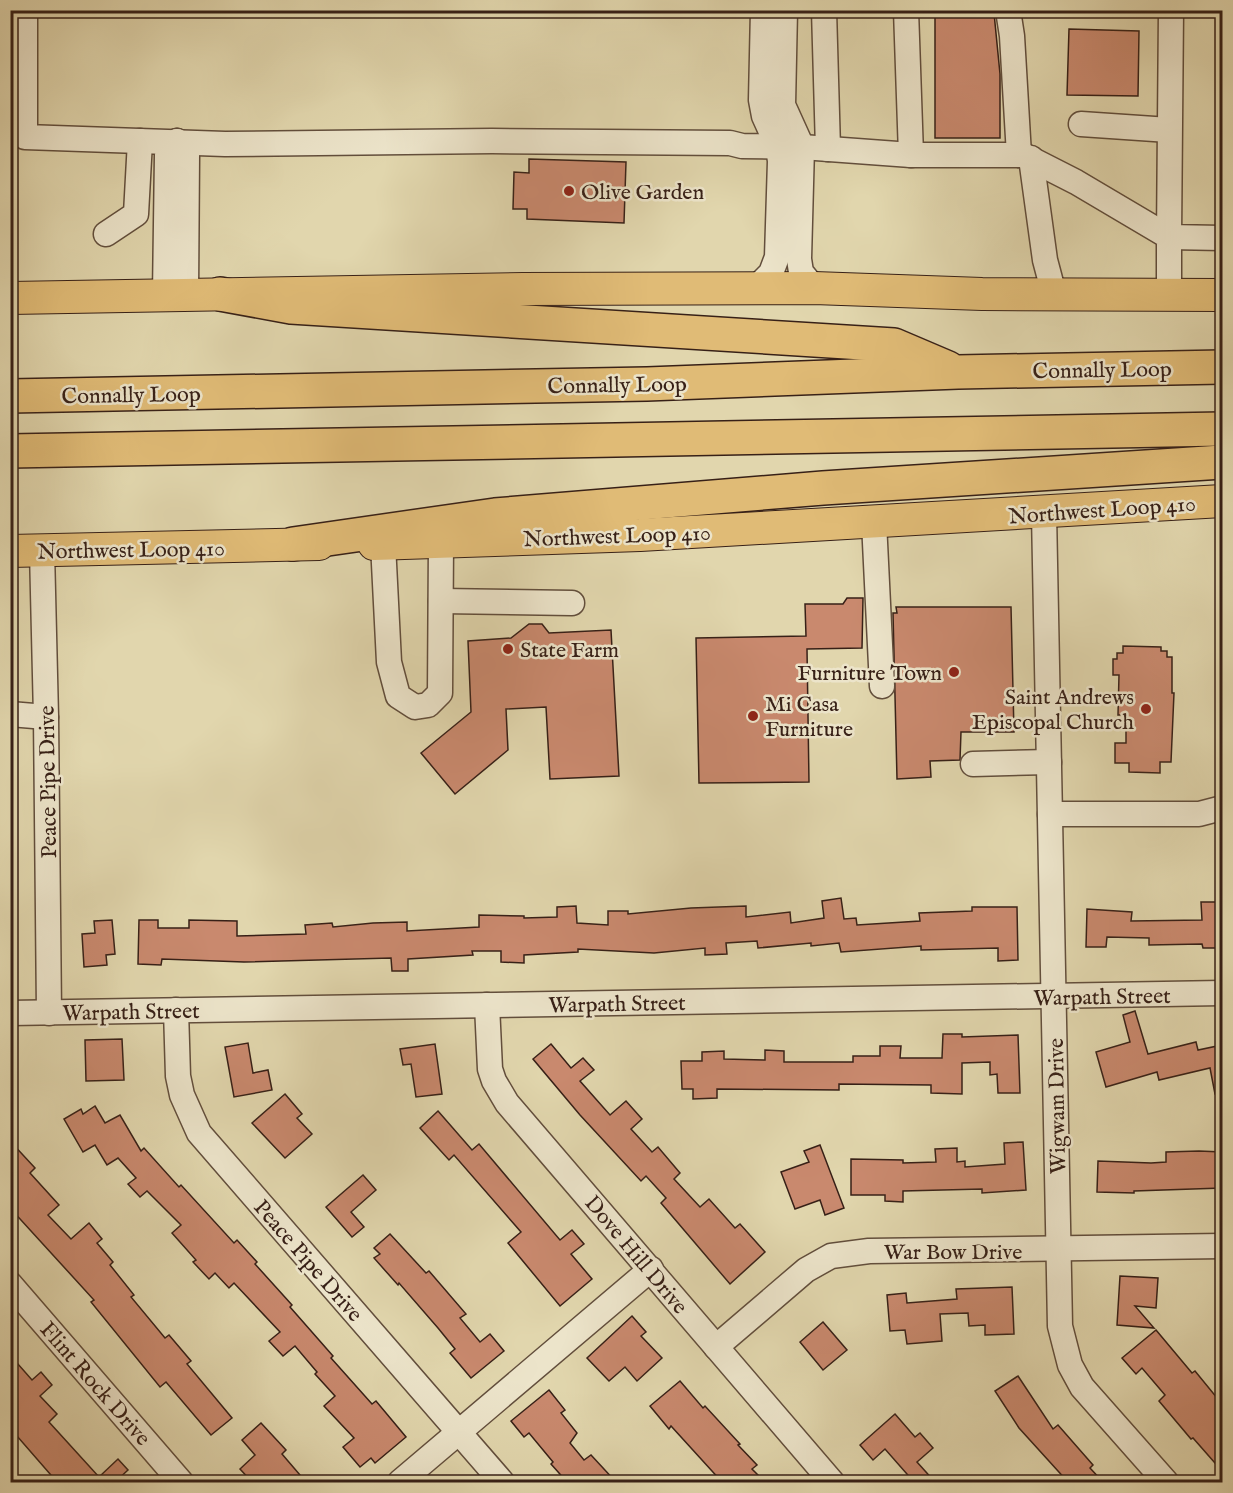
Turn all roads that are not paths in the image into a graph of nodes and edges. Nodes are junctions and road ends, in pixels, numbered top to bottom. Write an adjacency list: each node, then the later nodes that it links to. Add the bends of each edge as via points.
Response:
1 (25, 10): 10 (street, via 25,137)
2 (762, 10): 12 (street, via 760,100)
3 (785, 10): 13 (street, via 783,105)
4 (824, 10): 14 (street)
5 (906, 10): 15 (street)
6 (1008, 10): 16 (street)
7 (1171, 10): 9 (street)
8 (1081, 124): 9 (street)
9 (1169, 130): 18 (street)
10 (140, 141): 11 (street); 17 (street, via 136,214)
11 (177, 141): 12 (street, via 706,143); 22 (street, via 188,155)
12 (778, 147): 13 (street); 20 (street, via 777,258 771,273)
13 (802, 147): 14 (street); 21 (street, via 799,259 801,272)
14 (828, 149): 15 (street)
15 (910, 155): 16 (street)
16 (1025, 157): 18 (street); 24 (street)
17 (106, 234)
18 (1169, 237): 19 (street); 25 (street)
19 (1222, 238)
20 (756, 288): 21 (main road); 23 (main road)
21 (814, 288): 24 (main road)
22 (175, 294): 23 (main road); 27 (main road)
23 (220, 294): 29 (highway, via 291,307 894,345)
24 (1054, 294): 25 (main road)
25 (1168, 295): 26 (main road)
26 (1222, 295)
27 (10, 298)
28 (1222, 367): 29 (highway, Connally Loop)
29 (958, 372): 30 (highway, Connally Loop, via 647,384)
30 (10, 396)
31 (1222, 429): 32 (highway)
32 (10, 451)
33 (1222, 462): 38 (highway, via 495,514)
34 (1222, 501): 35 (main road, Northwest Loop 410)
35 (1044, 513): 36 (main road, Northwest Loop 410); 47 (street, Wigwam Drive)
36 (874, 522): 37 (main road, Northwest Loop 410, via 640,536); 44 (street)
37 (441, 542): 39 (main road, Northwest Loop 410); 42 (street)
38 (292, 544): 39 (main road, Northwest Loop 410); 40 (main road, Northwest Loop 410)
39 (383, 544): 42 (street, via 389,662 398,696 415,707 428,705 441,693)
40 (42, 551): 41 (main road, Northwest Loop 410); 46 (street, Peace Pipe Drive)
41 (10, 552)
42 (441, 601): 43 (street)
43 (572, 603)
44 (882, 686)
45 (10, 714): 46 (street)
46 (46, 717): 56 (street, Peace Pipe Drive)
47 (1049, 762): 48 (street); 50 (street, Wigwam Drive)
48 (973, 764)
49 (1222, 808): 50 (street, via 1198,814)
50 (1050, 814): 52 (street, Wigwam Drive)
51 (1222, 993): 52 (street, Warpath Street)
52 (1054, 997): 53 (street, Warpath Street); 58 (street, Wigwam Drive)
53 (487, 1005): 54 (street, Warpath Street); 59 (street, Dove Hill Drive, via 490,1069 507,1103)
54 (176, 1011): 56 (street, Warpath Street); 62 (street, Peace Pipe Drive, via 178,1076 199,1134)
55 (10, 1013): 56 (street, Warpath Street)
56 (50, 1013)
57 (1222, 1246): 58 (street, War Bow Drive)
58 (1058, 1250): 61 (street, War Bow Drive, via 869,1251 831,1256 806,1269); 67 (street, Wigwam Drive, via 1060,1326 1070,1365 1082,1387)
59 (651, 1269): 61 (street, Dove Hill Drive); 62 (street)
60 (10, 1284): 63 (street, Flint Rock Drive)
61 (716, 1347): 66 (street, Dove Hill Drive)
62 (459, 1433): 64 (street); 65 (street, Peace Pipe Drive)
63 (181, 1482)
64 (400, 1482)
65 (502, 1482)
66 (832, 1482)
67 (1166, 1482)

